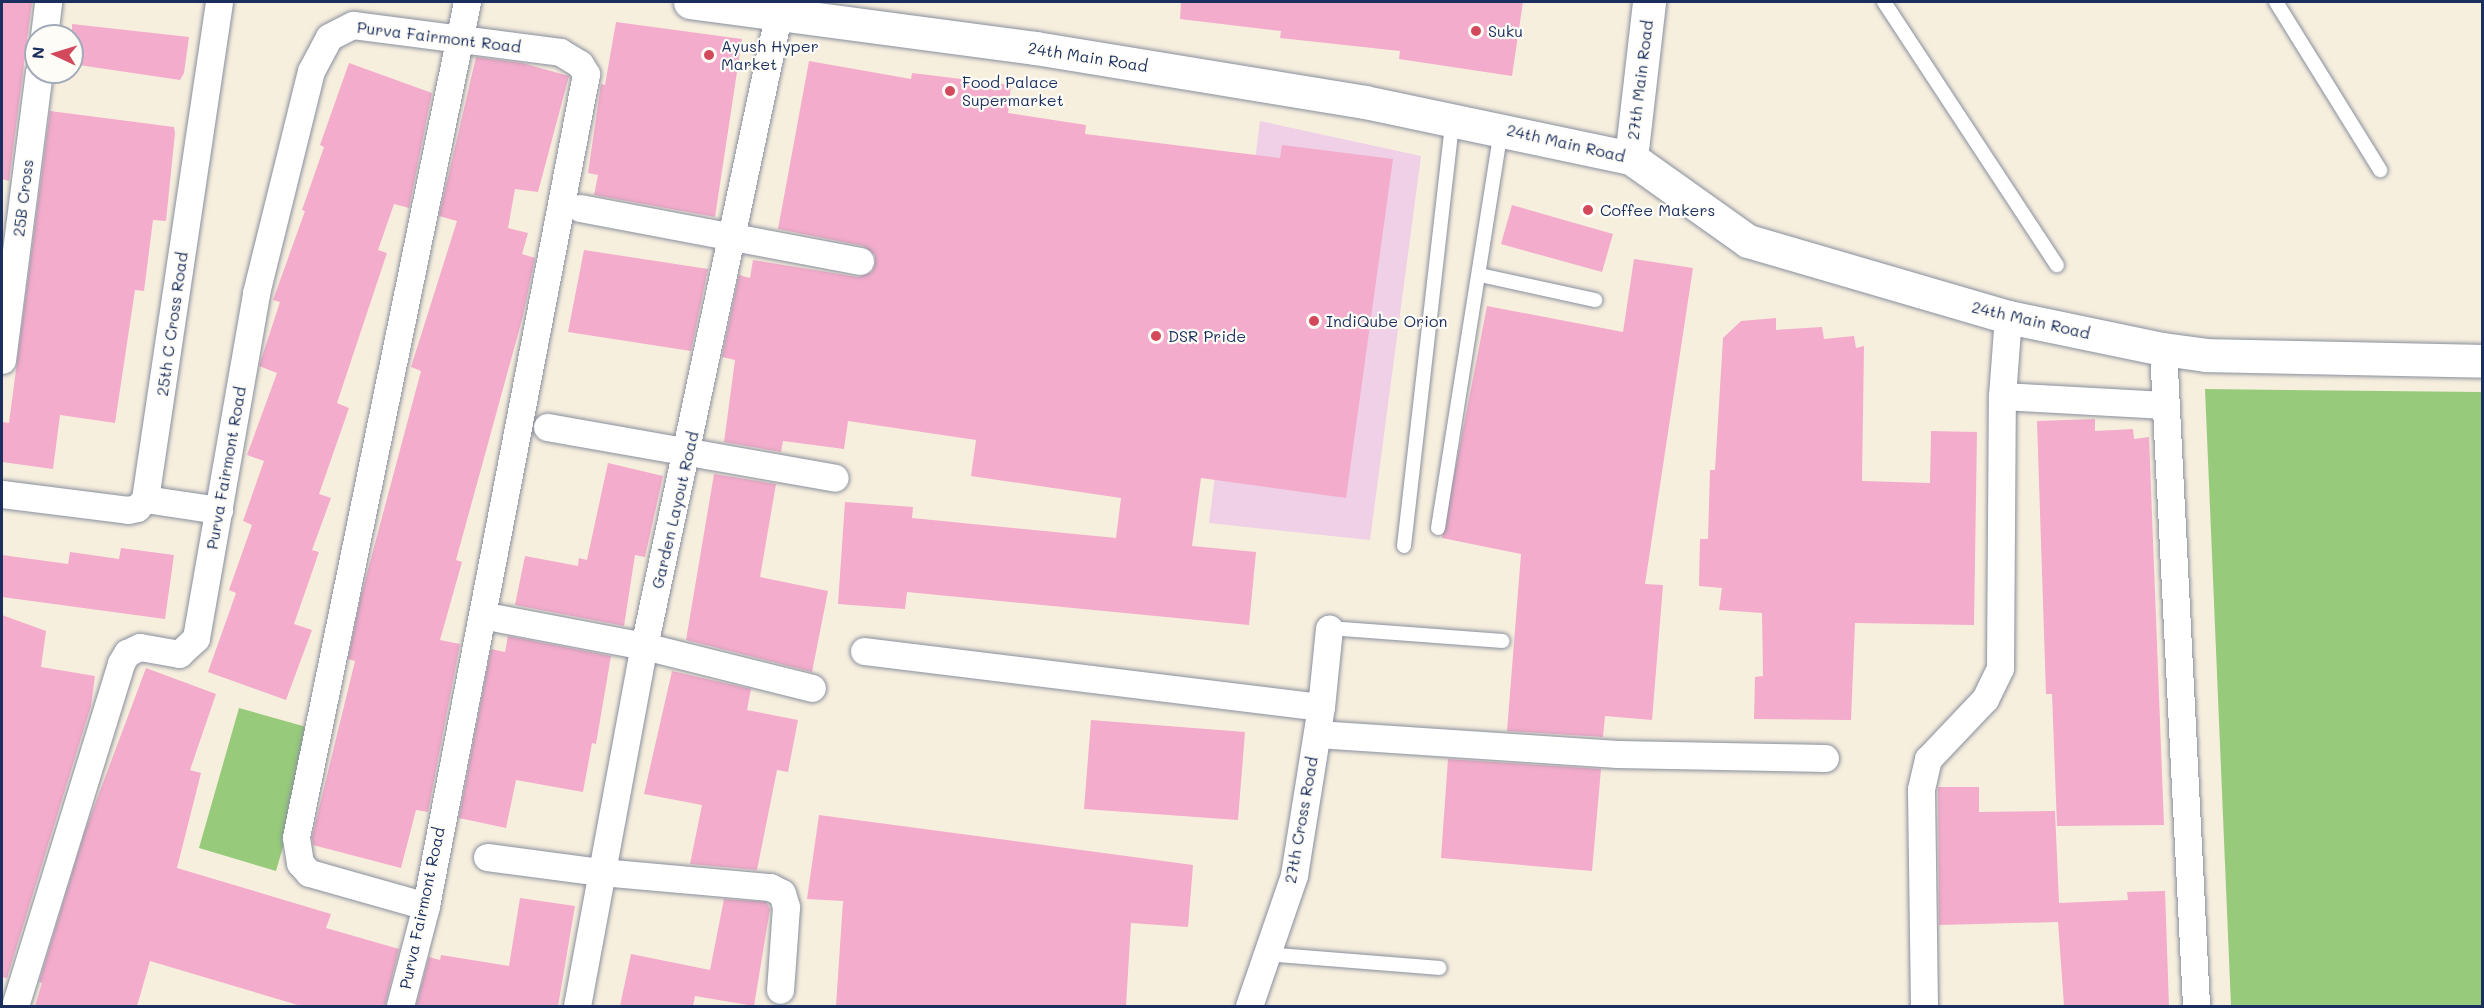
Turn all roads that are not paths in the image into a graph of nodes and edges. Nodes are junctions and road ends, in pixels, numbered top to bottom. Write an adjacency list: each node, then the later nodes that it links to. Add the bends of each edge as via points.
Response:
1 (48, 2): 9 (street)
2 (219, 2): 33 (street, 25th C Cross Road)
3 (466, 2): 10 (street)
4 (690, 2): 8 (street, 24th Main Road)
5 (1649, 2): 14 (street, 27th Main Road)
6 (1884, 2): 20 (lane)
7 (2276, 2): 15 (lane)
8 (778, 15): 12 (street, 24th Main Road, via 1035,48); 18 (street, Garden Layout Road)
9 (45, 24)
10 (461, 37): 34 (street, Purva Fairmont Road, via 353,25 329,37 319,52 256,293); 48 (street, via 296,837 300,863 309,873); 48 (street, Purva Fairmont Road, via 560,52 580,64 586,74 586,88)
11 (37, 84): 17 (street, 25B Cross)
12 (1453, 119): 13 (street, 24th Main Road); 36 (lane)
13 (1501, 128): 14 (street, 24th Main Road); 21 (lane)
14 (1631, 158): 23 (street, 24th Main Road, via 1748,241)
15 (2380, 170)
16 (579, 208): 18 (street)
17 (11, 224): 25 (street, 25B Cross)
18 (734, 237): 19 (street); 30 (street, Garden Layout Road)
19 (860, 261)
20 (2057, 265)
21 (1480, 275): 22 (lane); 35 (lane)
22 (1595, 300)
23 (2008, 317): 24 (street, 24th Main Road); 27 (street)
24 (2163, 349): 26 (street, 24th Main Road, via 2206,355); 28 (street)
25 (2, 360)
26 (2482, 361)
27 (2002, 396): 28 (street); 56 (street, via 2000,668 1985,699 1928,759 1921,789)
28 (2165, 405): 57 (street)
29 (548, 427): 30 (street)
30 (688, 453): 31 (street); 40 (street, Garden Layout Road)
31 (835, 478)
32 (2, 494): 33 (street, via 128,510 138,508)
33 (145, 499): 34 (street)
34 (219, 510): 52 (street, Purva Fairmont Road, via 194,644 179,654 140,647 127,653 115,677)
35 (1438, 528)
36 (1404, 546)
37 (497, 618): 40 (street)
38 (1329, 628): 39 (lane); 43 (street, 27th Cross Road)
39 (1503, 641)
40 (644, 646): 42 (street); 47 (street, Garden Layout Road)
41 (864, 651): 43 (street)
42 (812, 688)
43 (1321, 707): 44 (street, 27th Cross Road)
44 (1317, 734): 45 (street, via 1617,754); 49 (street, 27th Cross Road, via 1294,874)
45 (1825, 758)
46 (487, 857): 47 (street)
47 (601, 872): 51 (street, via 770,887 782,893 786,907); 54 (street, Garden Layout Road)
48 (426, 906): 53 (street, Purva Fairmont Road)
49 (1266, 954): 50 (lane); 55 (street, 27th Cross Road)
50 (1439, 968)
51 (780, 990)
52 (15, 1006)
53 (400, 1006)
54 (578, 1006)
55 (1249, 1006)
56 (1924, 1006)
57 (2196, 1006)

